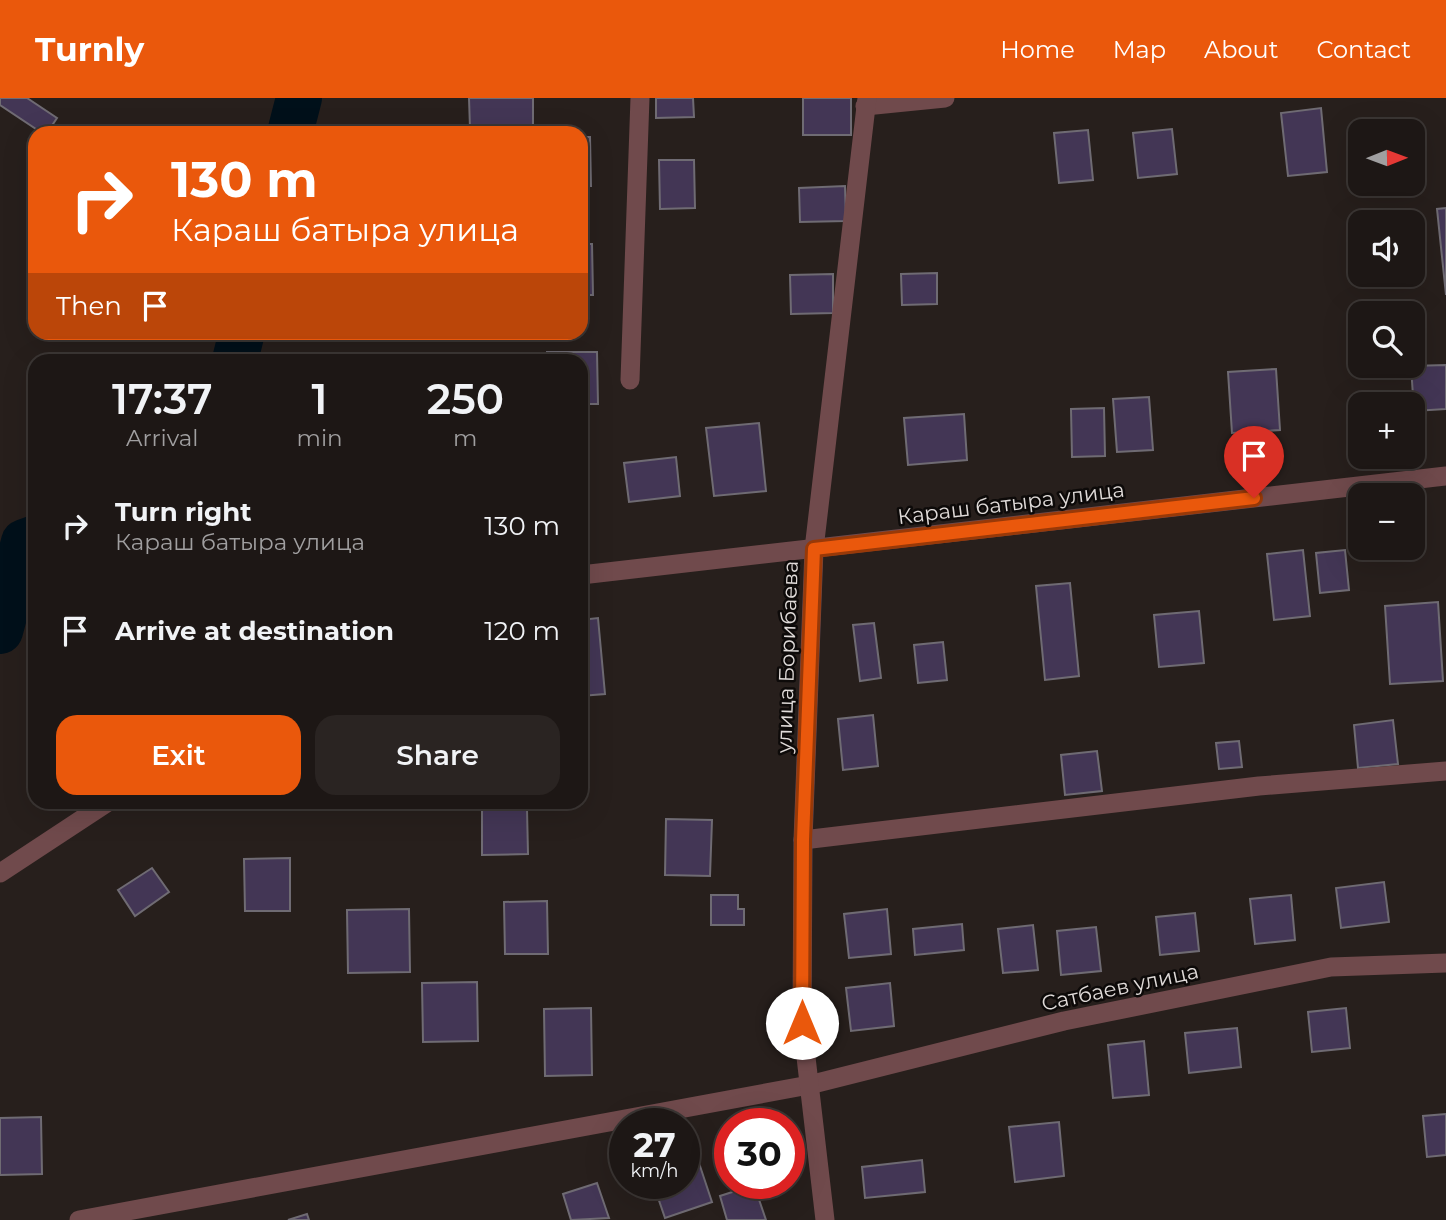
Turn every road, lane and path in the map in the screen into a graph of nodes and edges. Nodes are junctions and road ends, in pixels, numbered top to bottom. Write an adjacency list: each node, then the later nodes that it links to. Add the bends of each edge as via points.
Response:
1 (640, 98): 4 (street)
2 (945, 98): 3 (street)
3 (866, 102): 6 (street, улица Борибаева)
4 (630, 380)
5 (1446, 476): 6 (street, Караш батыра улица)
6 (814, 549): 7 (street, Караш батыра улица); 10 (street, улица Борибаева)
7 (588, 574)
8 (1446, 771): 10 (street, via 1259,786)
9 (97, 809): 11 (street)
10 (803, 840): 13 (street, улица Борибаева, via 802,1023)
11 (0, 873)
12 (1446, 963): 13 (street, Сатбаев улица, via 1331,968 1063,1021)
13 (809, 1085): 14 (street, Сатбаев улица); 15 (street, улица Борибаева)
14 (79, 1220)
15 (825, 1220)

